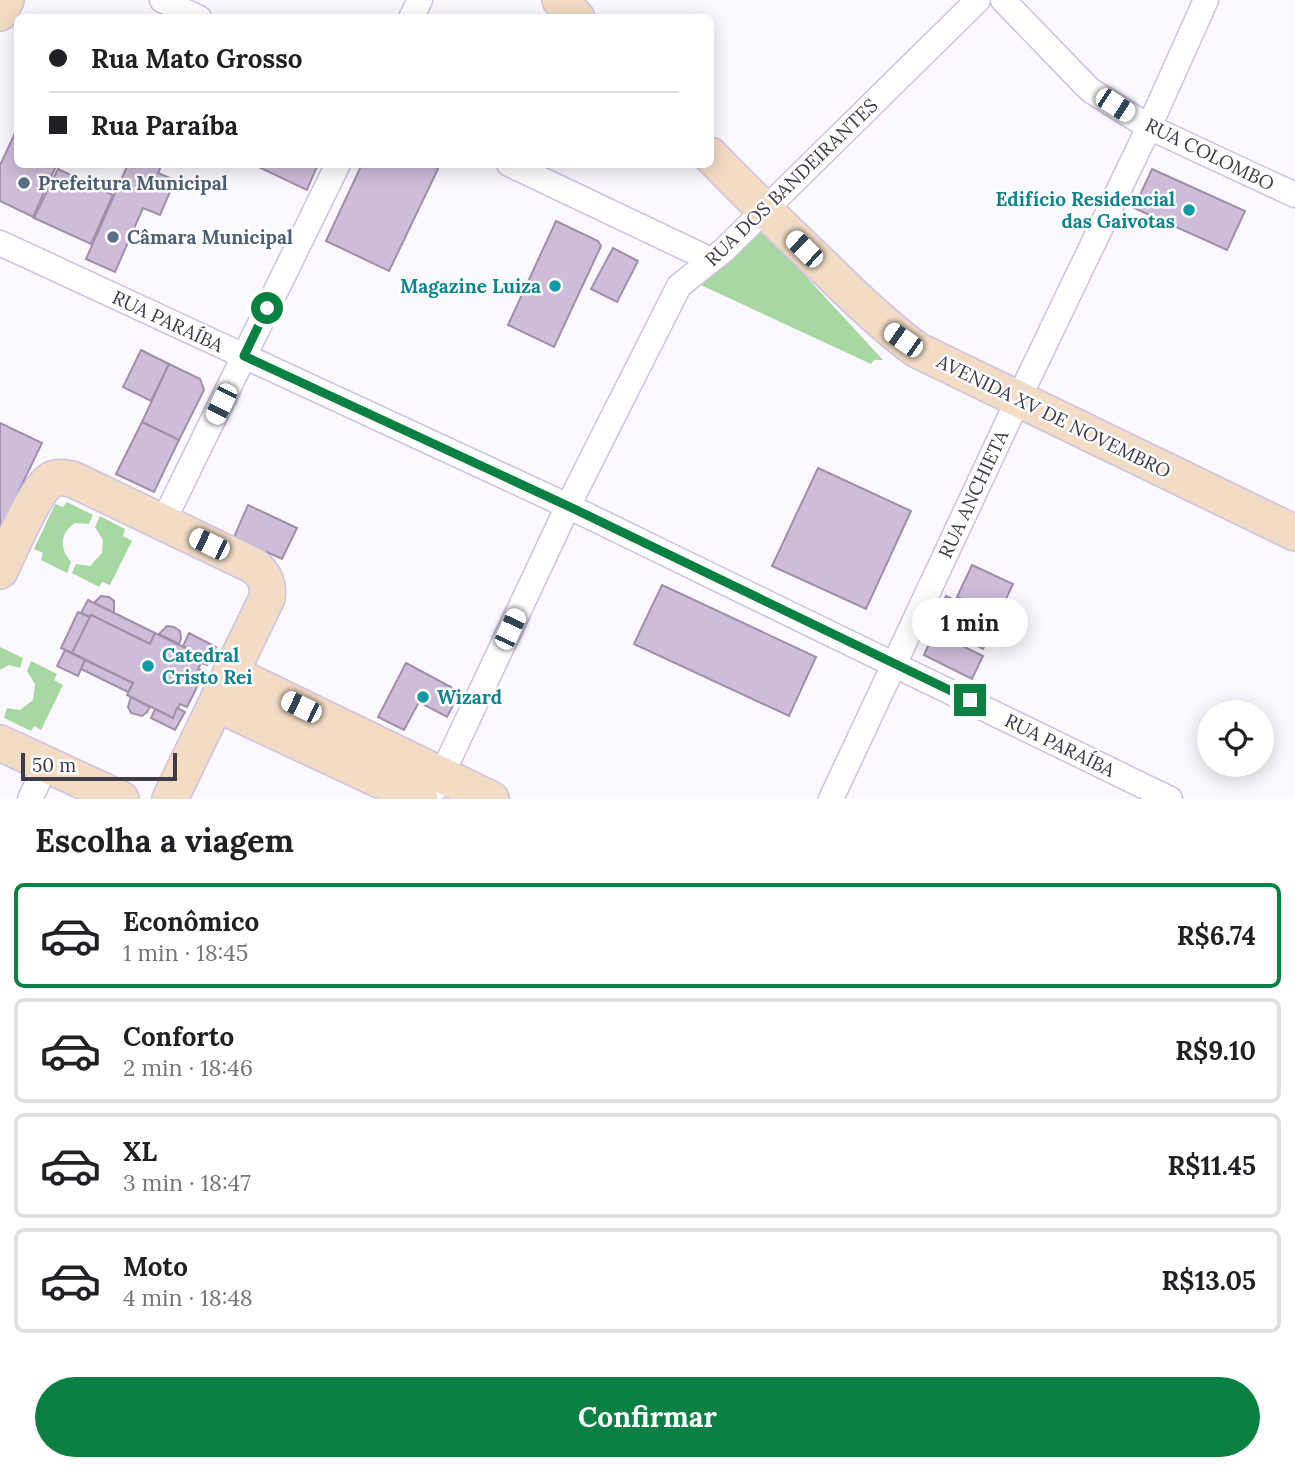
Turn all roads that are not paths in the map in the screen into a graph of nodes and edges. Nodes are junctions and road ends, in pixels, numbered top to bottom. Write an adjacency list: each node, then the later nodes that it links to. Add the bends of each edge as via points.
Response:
1 (6, 0): 7 (street)
2 (162, 0): 8 (street)
3 (560, 0): 9 (street)
4 (978, 0): 15 (street, RUA DOS BANDEIRANTES)
5 (1003, 0): 10 (street, RUA COLOMBO, via 1090,90)
6 (1206, 0): 10 (street, RUA ANCHIETA)
7 (0, 13)
8 (191, 14)
9 (573, 14)
10 (1149, 127): 14 (street, RUA COLOMBO); 19 (street, RUA ANCHIETA)
11 (714, 159): 15 (street, AVENIDA XV DE NOVEMBRO)
12 (336, 168): 18 (street)
13 (517, 168): 17 (street)
14 (1295, 195)
15 (765, 211): 17 (street, RUA DOS BANDEIRANTES); 19 (street, AVENIDA XV DE NOVEMBRO, via 889,330 917,350)
16 (0, 243): 18 (street, RUA PARAÍBA)
17 (711, 260): 20 (street, RUA DOS BANDEIRANTES, via 679,286)
18 (244, 356): 20 (street, RUA PARAÍBA); 21 (street)
19 (1017, 400): 22 (street, AVENIDA XV DE NOVEMBRO); 24 (street, RUA ANCHIETA)
20 (568, 506): 24 (street, RUA PARAÍBA); 28 (street, RUA DOS BANDEIRANTES)
21 (163, 522): 23 (street, via 72,479 54,478 39,492); 25 (street, via 254,566 266,580 267,598)
22 (1295, 533)
23 (0, 571)
24 (894, 663): 33 (street, RUA ANCHIETA); 34 (street, RUA PARAÍBA)
25 (224, 688): 28 (street); 31 (street)
26 (0, 743): 27 (street)
27 (46, 765): 29 (street); 30 (street)
28 (431, 791): 32 (street)
29 (30, 799)
30 (121, 799)
31 (170, 799)
32 (491, 799)
33 (831, 799)
34 (1170, 799)

